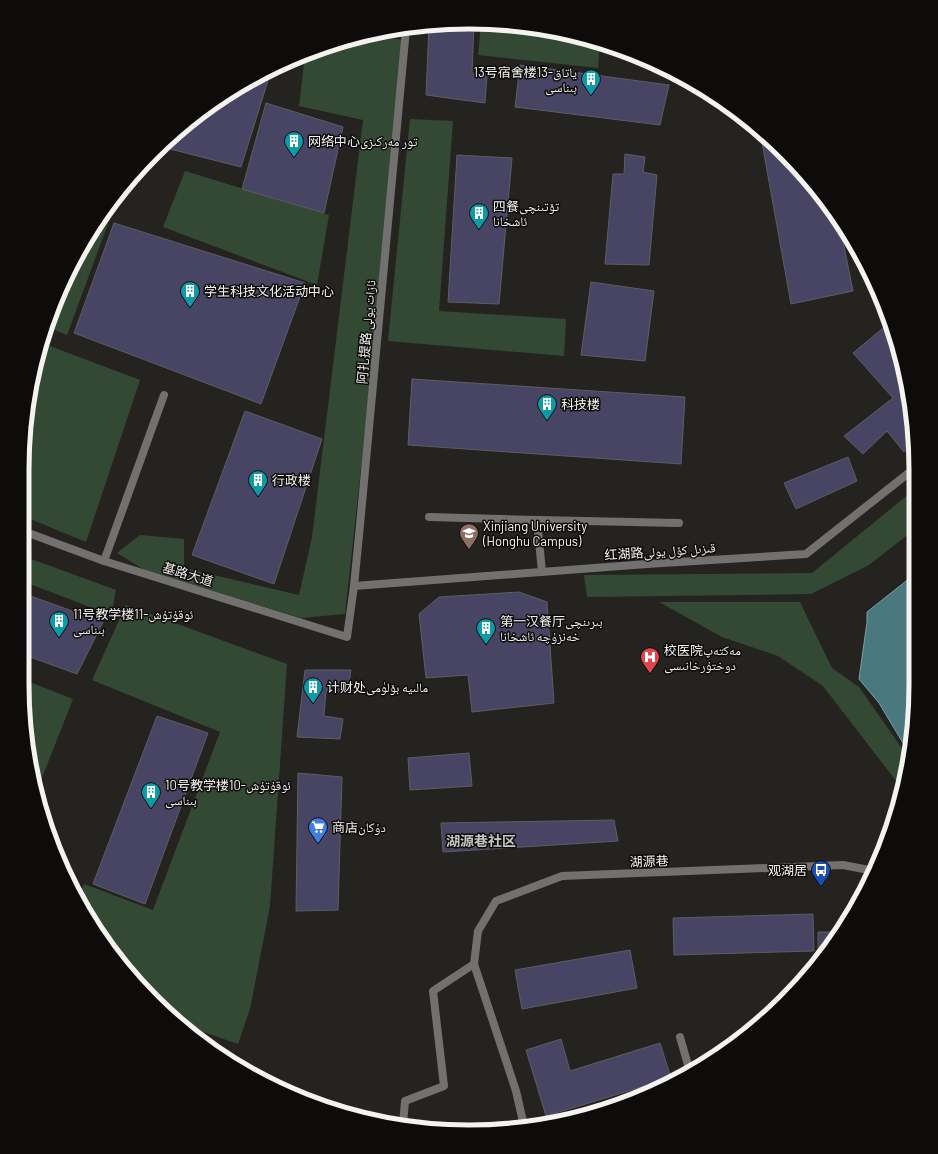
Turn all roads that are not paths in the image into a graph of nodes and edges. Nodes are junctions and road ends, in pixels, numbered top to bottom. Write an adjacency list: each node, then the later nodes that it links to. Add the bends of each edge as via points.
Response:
1 (405, 34): 10 (street, 阿扎提路 ئازات يولى)
2 (164, 396): 8 (street)
3 (909, 473): 9 (street, 红湖路قىزىل كۆل يولى, via 806,554)
4 (429, 517): 5 (street)
5 (537, 520): 6 (street); 9 (street)
6 (679, 523)
7 (29, 533): 8 (street, 基路大道)
8 (104, 561): 11 (street, 基路大道)
9 (542, 572): 10 (street, 红湖路قىزىل كۆل يولى)
10 (354, 586): 11 (street, 阿扎提路 ئازات يولى)
11 (347, 637)
12 (868, 870): 13 (street, 湖源巷, via 842,865 562,876 496,901 478,931)
13 (474, 964): 16 (street, via 433,991 444,1086 405,1101); 17 (street, via 516,1092)
14 (680, 1036): 15 (street)
15 (688, 1066)
16 (404, 1120)
17 (523, 1121)

